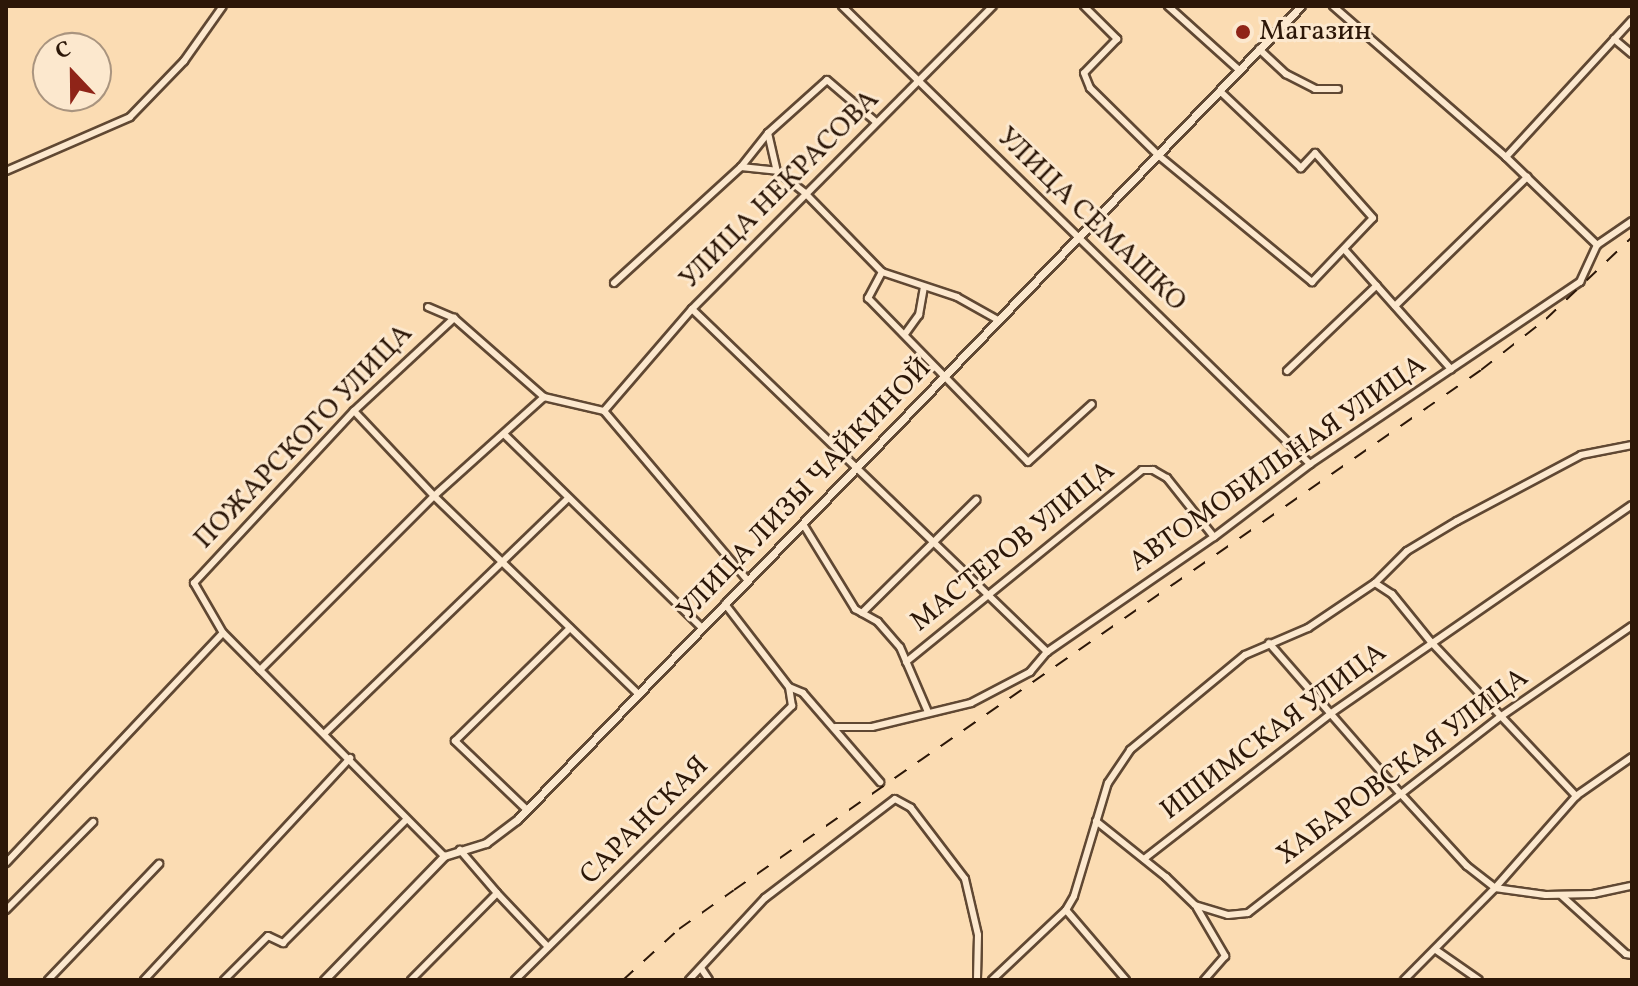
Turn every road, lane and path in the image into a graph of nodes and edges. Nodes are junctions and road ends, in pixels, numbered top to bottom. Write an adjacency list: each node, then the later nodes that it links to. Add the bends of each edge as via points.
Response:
1 (223, 6): 21 (street, via 184,61 130,117)
2 (842, 6): 13 (street, УЛИЦА СЕМАШКО)
3 (993, 6): 13 (street, УЛИЦА НЕКРАСОВА)
4 (1084, 6): 18 (street, via 1117,39 1095,58 1083,78)
5 (1301, 6): 10 (street, УЛИЦА ЛИЗЫ ЧАЙКИНОЙ)
6 (1333, 6): 19 (street)
7 (1170, 7): 12 (street)
8 (1632, 20): 9 (street)
9 (1614, 39): 11 (street); 19 (street)
10 (1259, 49): 12 (street, УЛИЦА ЛИЗЫ ЧАЙКИНОЙ); 14 (street, via 1286,74 1315,89)
11 (1632, 54)
12 (1239, 70): 15 (street, УЛИЦА ЛИЗЫ ЧАЙКИНОЙ)
13 (918, 82): 16 (street, УЛИЦА НЕКРАСОВА); 26 (street, УЛИЦА СЕМАШКО)
14 (1338, 89)
15 (1220, 91): 18 (street, УЛИЦА ЛИЗЫ ЧАЙКИНОЙ); 28 (street, via 1301,168 1315,153 1373,218)
16 (876, 122): 17 (street, via 827,80); 24 (street, УЛИЦА НЕКРАСОВА)
17 (768, 133): 20 (street); 22 (street)
18 (1158, 155): 26 (street, УЛИЦА ЛИЗЫ ЧАЙКИНОЙ); 28 (street, via 1312,282)
19 (1506, 157): 23 (street)
20 (741, 167): 22 (street); 30 (street)
21 (6, 171)
22 (777, 171): 24 (street)
23 (1527, 177): 27 (street); 33 (street)
24 (805, 193): 29 (street); 35 (street, УЛИЦА НЕКРАСОВА)
25 (1632, 221): 27 (street)
26 (1079, 238): 37 (street, УЛИЦА ЛИЗЫ ЧАЙКИНОЙ); 48 (street, УЛИЦА СЕМАШКО)
27 (1597, 245): 39 (street, АВТОМОБИЛЬНАЯ УЛИЦА, via 1580,282)
28 (1344, 249): 31 (street)
29 (882, 272): 32 (street); 38 (street, via 868,298)
30 (614, 283)
31 (1377, 285): 33 (street); 40 (street)
32 (924, 288): 37 (street, via 957,297); 38 (street, via 919,315)
33 (1395, 306): 39 (street)
34 (428, 307): 36 (street)
35 (692, 309): 45 (street, УЛИЦА НЕКРАСОВА); 49 (street)
36 (454, 318): 42 (street); 44 (street, ПОЖАРСКОГО УЛИЦА)
37 (998, 320): 41 (street, УЛИЦА ЛИЗЫ ЧАЙКИНОЙ)
38 (905, 334): 41 (street)
39 (1451, 369): 48 (street, АВТОМОБИЛЬНАЯ УЛИЦА)
40 (1287, 371)
41 (944, 378): 43 (street, via 1028,462); 49 (street, УЛИЦА ЛИЗЫ ЧАЙКИНОЙ)
42 (544, 397): 45 (street); 46 (street)
43 (1092, 404)
44 (354, 411): 50 (street); 66 (street, ПОЖАРСКОГО УЛИЦА, via 194,583)
45 (604, 411): 58 (street)
46 (505, 435): 50 (street); 51 (street)
47 (1632, 445): 59 (street, via 1581,455 1457,521 1407,551)
48 (1310, 464): 55 (street, АВТОМОБИЛЬНАЯ УЛИЦА)
49 (855, 465): 54 (street, УЛИЦА ЛИЗЫ ЧАЙКИНОЙ); 56 (street)
50 (434, 496): 57 (street); 71 (street)
51 (568, 498): 57 (street); 65 (street)
52 (976, 500): 56 (street)
53 (1632, 505): 67 (street, ИШИМСКАЯ УЛИЦА)
54 (803, 524): 58 (street, УЛИЦА ЛИЗЫ ЧАЙКИНОЙ); 62 (street)
55 (1214, 537): 60 (street, МАСТЕРОВ УЛИЦА, via 1167,478 1142,470); 69 (street, АВТОМОБИЛЬНАЯ УЛИЦА)
56 (932, 540): 60 (street); 62 (street)
57 (503, 562): 64 (street); 78 (street)
58 (748, 581): 61 (street, УЛИЦА ЛИЗЫ ЧАЙКИНОЙ)
59 (1375, 583): 67 (street, via 1392,594); 68 (street, via 1308,628)
60 (990, 594): 69 (street); 70 (street, МАСТЕРОВ УЛИЦА)
61 (725, 604): 65 (street, УЛИЦА ЛИЗЫ ЧАЙКИНОЙ); 72 (street)
62 (862, 613): 70 (street, via 886,631)
63 (1632, 626): 76 (street, ХАБАРОВСКАЯ УЛИЦА)
64 (570, 628): 73 (street); 84 (street, via 455,741)
65 (702, 628): 73 (street, УЛИЦА ЛИЗЫ ЧАЙКИНОЙ)
66 (223, 633): 71 (street); 91 (street)
67 (1431, 642): 75 (street, ИШИМСКАЯ УЛИЦА); 76 (street)
68 (1269, 643): 75 (street); 86 (street, via 1223,672 1130,750 1108,783)
69 (1047, 652): 74 (street, АВТОМОБИЛЬНАЯ УЛИЦА, via 1030,672 971,703)
70 (906, 662): 74 (street)
71 (260, 670): 78 (street)
72 (789, 687): 77 (street, via 803,693); 100 (street, САРАНСКАЯ, via 792,706)
73 (638, 694): 84 (street, УЛИЦА ЛИЗЫ ЧАЙКИНОЙ)
74 (928, 712): 77 (street, АВТОМОБИЛЬНАЯ УЛИЦА, via 872,727)
75 (1330, 714): 82 (street); 90 (street, ИШИМСКАЯ УЛИЦА)
76 (1500, 717): 82 (street, ХАБАРОВСКАЯ УЛИЦА); 83 (street)
77 (835, 727): 81 (street)
78 (325, 733): 80 (street)
79 (1632, 757): 83 (street)
80 (350, 758): 85 (street); 105 (street)
81 (880, 782)
82 (1400, 793): 94 (street, via 1467,866); 97 (street, ХАБАРОВСКАЯ УЛИЦА, via 1248,913 1228,915)
83 (1576, 796): 94 (street)
84 (527, 810): 88 (street, УЛИЦА ЛИЗЫ ЧАЙКИНОЙ, via 486,843)
85 (406, 820): 89 (street); 106 (street, via 283,943 268,936)
86 (1096, 821): 90 (street, ХАБАРОВСКАЯ УЛИЦА); 99 (street)
87 (93, 822): 98 (street)
88 (460, 850): 89 (street, УЛИЦА ЛИЗЫ ЧАЙКИНОЙ); 95 (street)
89 (444, 856): 107 (street, УЛИЦА ЛИЗЫ ЧАЙКИНОЙ)
90 (1144, 859): 97 (street, ХАБАРОВСКАЯ УЛИЦА)
91 (6, 863)
92 (159, 864): 104 (street)
93 (1632, 886): 96 (street)
94 (1495, 888): 96 (street); 101 (street)
95 (497, 893): 100 (street); 108 (street)
96 (1561, 895): 102 (street)
97 (1195, 905): 115 (street, ХАБАРОВСКАЯ УЛИЦА, via 1225,956)
98 (6, 910)
99 (1066, 910): 113 (street); 114 (street)
100 (548, 947): 109 (street, САРАНСКАЯ)
101 (1436, 950): 116 (street); 117 (street)
102 (1632, 955)
103 (701, 968): 110 (street); 111 (street); 112 (street, via 765,898 895,799 911,808 965,879 978,935)
104 (48, 980)
105 (144, 980)
106 (224, 980)
107 (324, 980)
108 (411, 980)
109 (515, 980)
110 (689, 980)
111 (709, 980)
112 (977, 980)
113 (992, 980)
114 (1126, 980)
115 (1204, 980)
116 (1404, 980)
117 (1479, 980)

